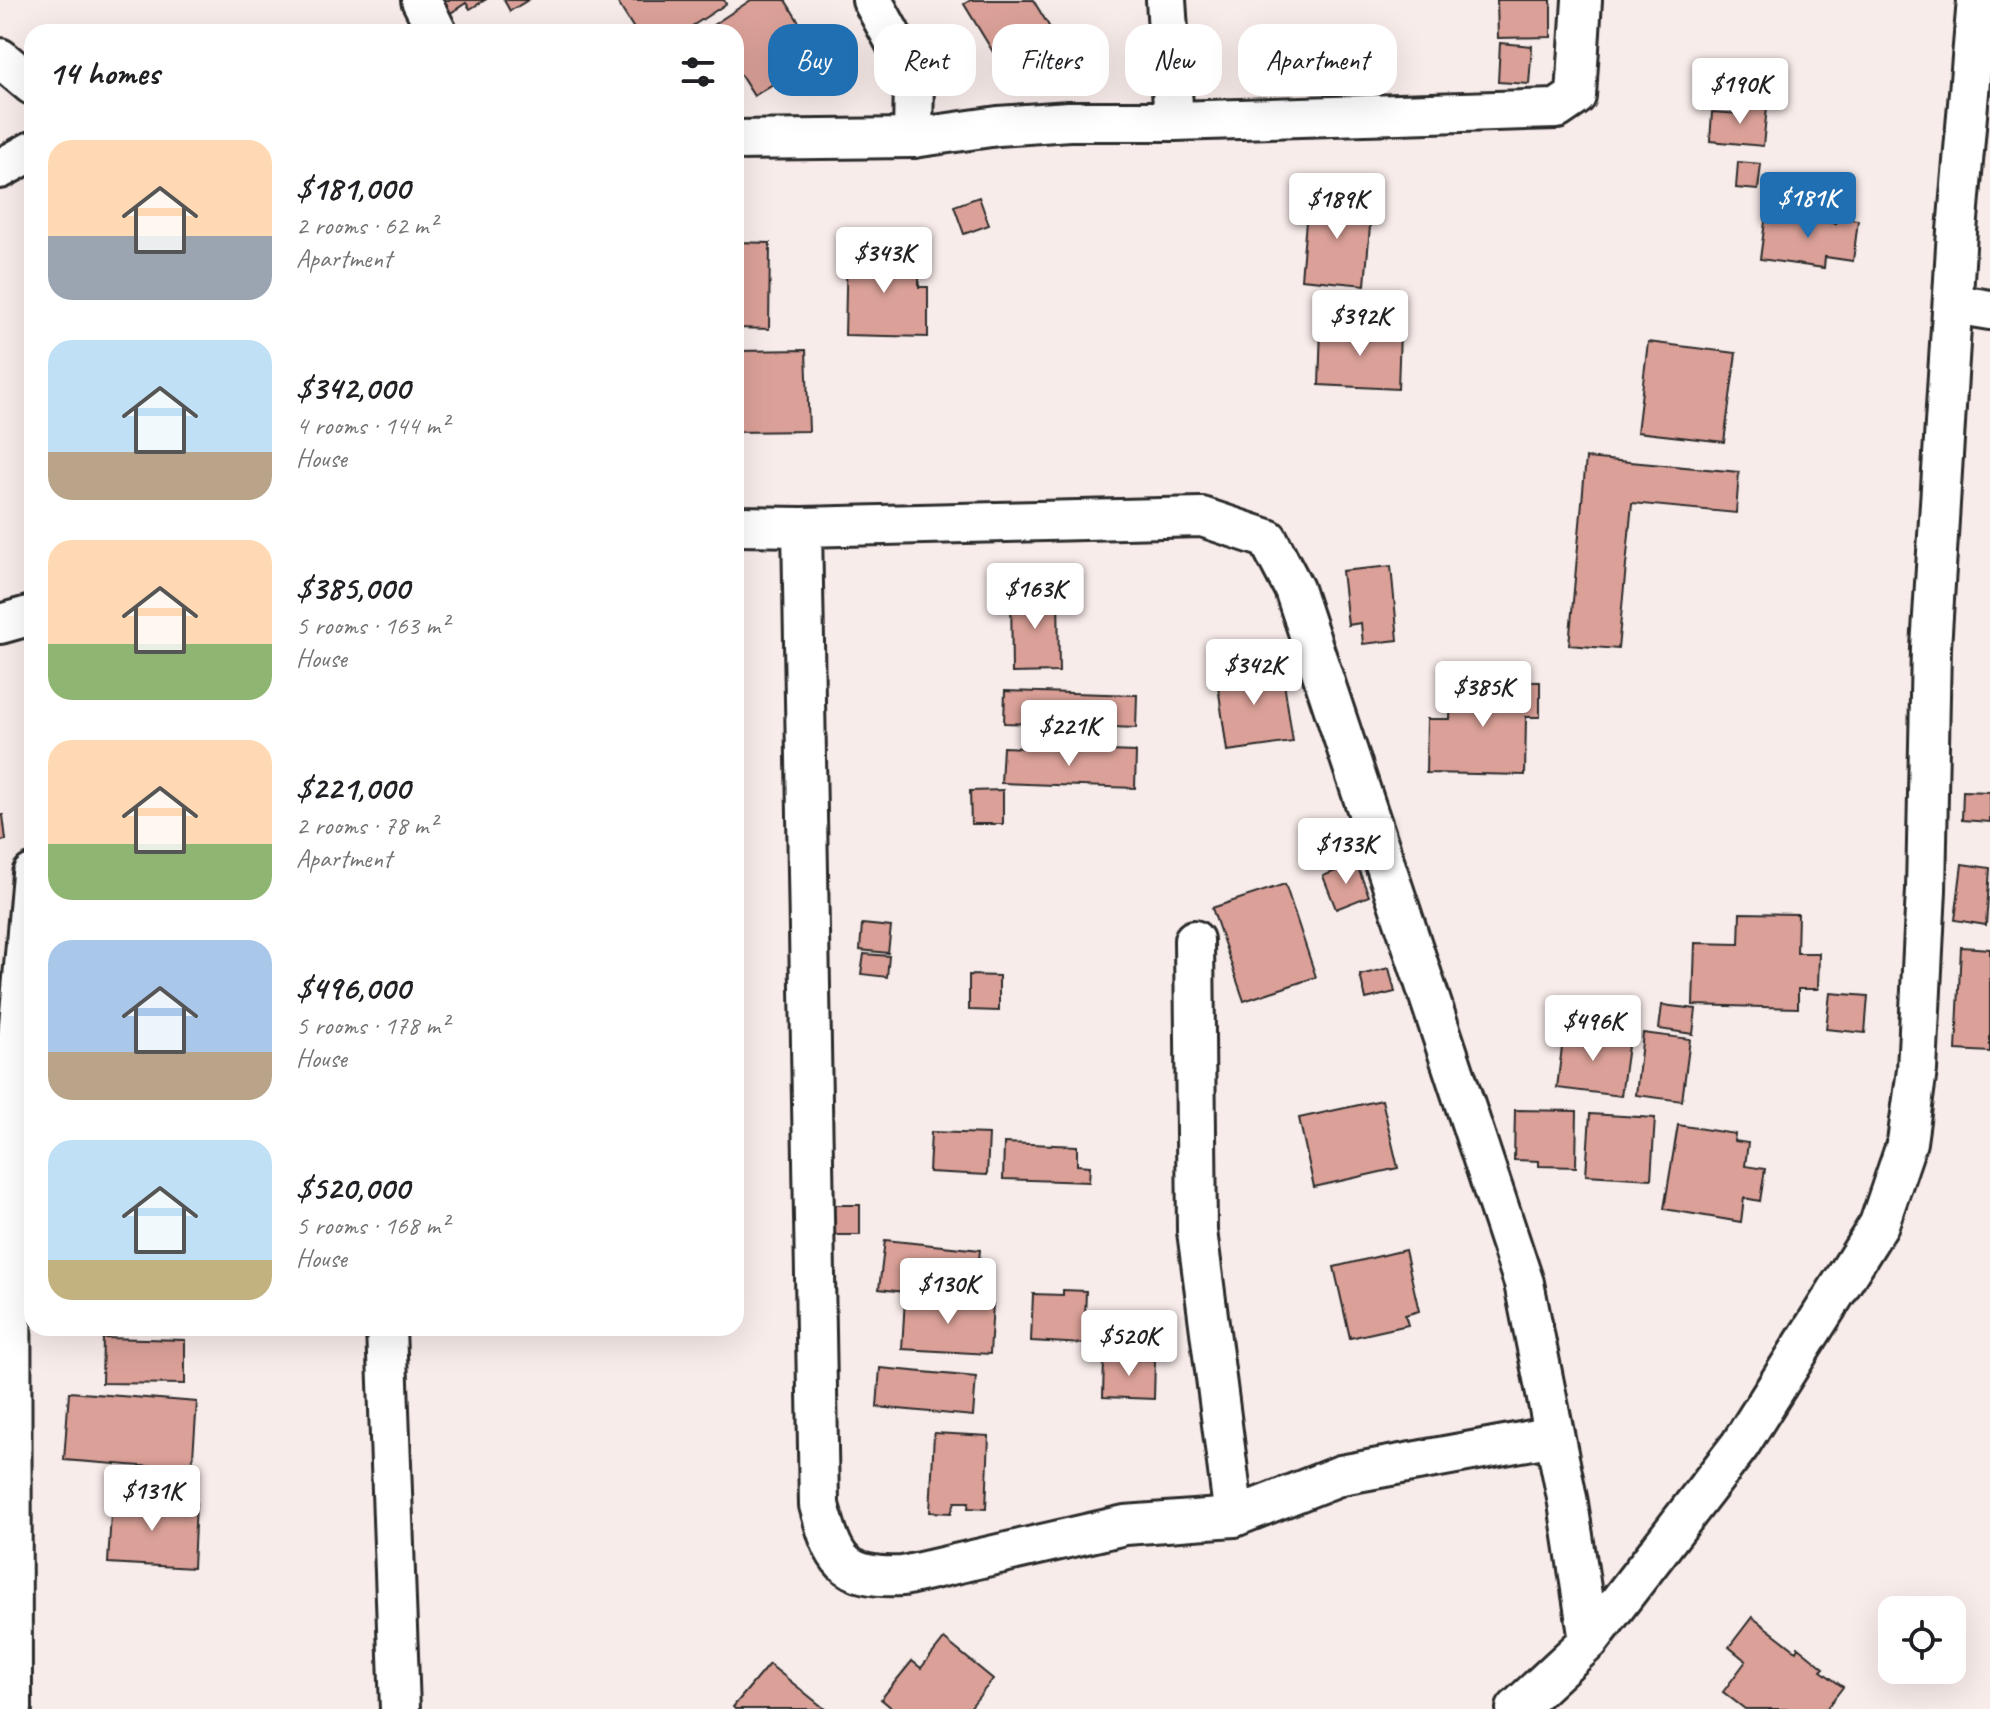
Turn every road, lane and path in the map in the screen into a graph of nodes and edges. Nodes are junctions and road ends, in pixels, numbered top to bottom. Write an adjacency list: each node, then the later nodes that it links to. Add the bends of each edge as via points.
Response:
1 (421, 0): 6 (street)
2 (872, 0): 10 (street, via 914,77)
3 (1166, 0): 9 (street)
4 (1582, 0): 9 (street, via 1576,96 1557,109)
5 (1977, 0): 14 (street)
6 (433, 24)
7 (0, 58): 8 (street)
8 (24, 78)
9 (1174, 121): 10 (street, via 1055,122)
10 (913, 138): 11 (street)
11 (744, 140)
12 (24, 156): 13 (street)
13 (0, 169)
14 (1953, 304): 15 (street); 26 (street, via 1931,648 1917,1070 1907,1142 1879,1224 1811,1335 1740,1445)
15 (1990, 310)
16 (744, 526): 17 (street)
17 (802, 527): 24 (street, via 1202,517 1268,539 1294,589 1524,1283); 25 (street, via 819,1505 830,1543 848,1569 873,1577 903,1576 1125,1525)
18 (24, 617): 19 (street)
19 (0, 624)
20 (1194, 940): 25 (street, via 1197,1231)
21 (24, 947): 22 (street)
22 (5, 1121): 27 (street)
23 (386, 1336): 28 (street)
24 (1554, 1436): 25 (street, via 1341,1475); 26 (street)
25 (1234, 1517)
26 (1589, 1641): 29 (street)
27 (12, 1709)
28 (400, 1709)
29 (1516, 1709)

